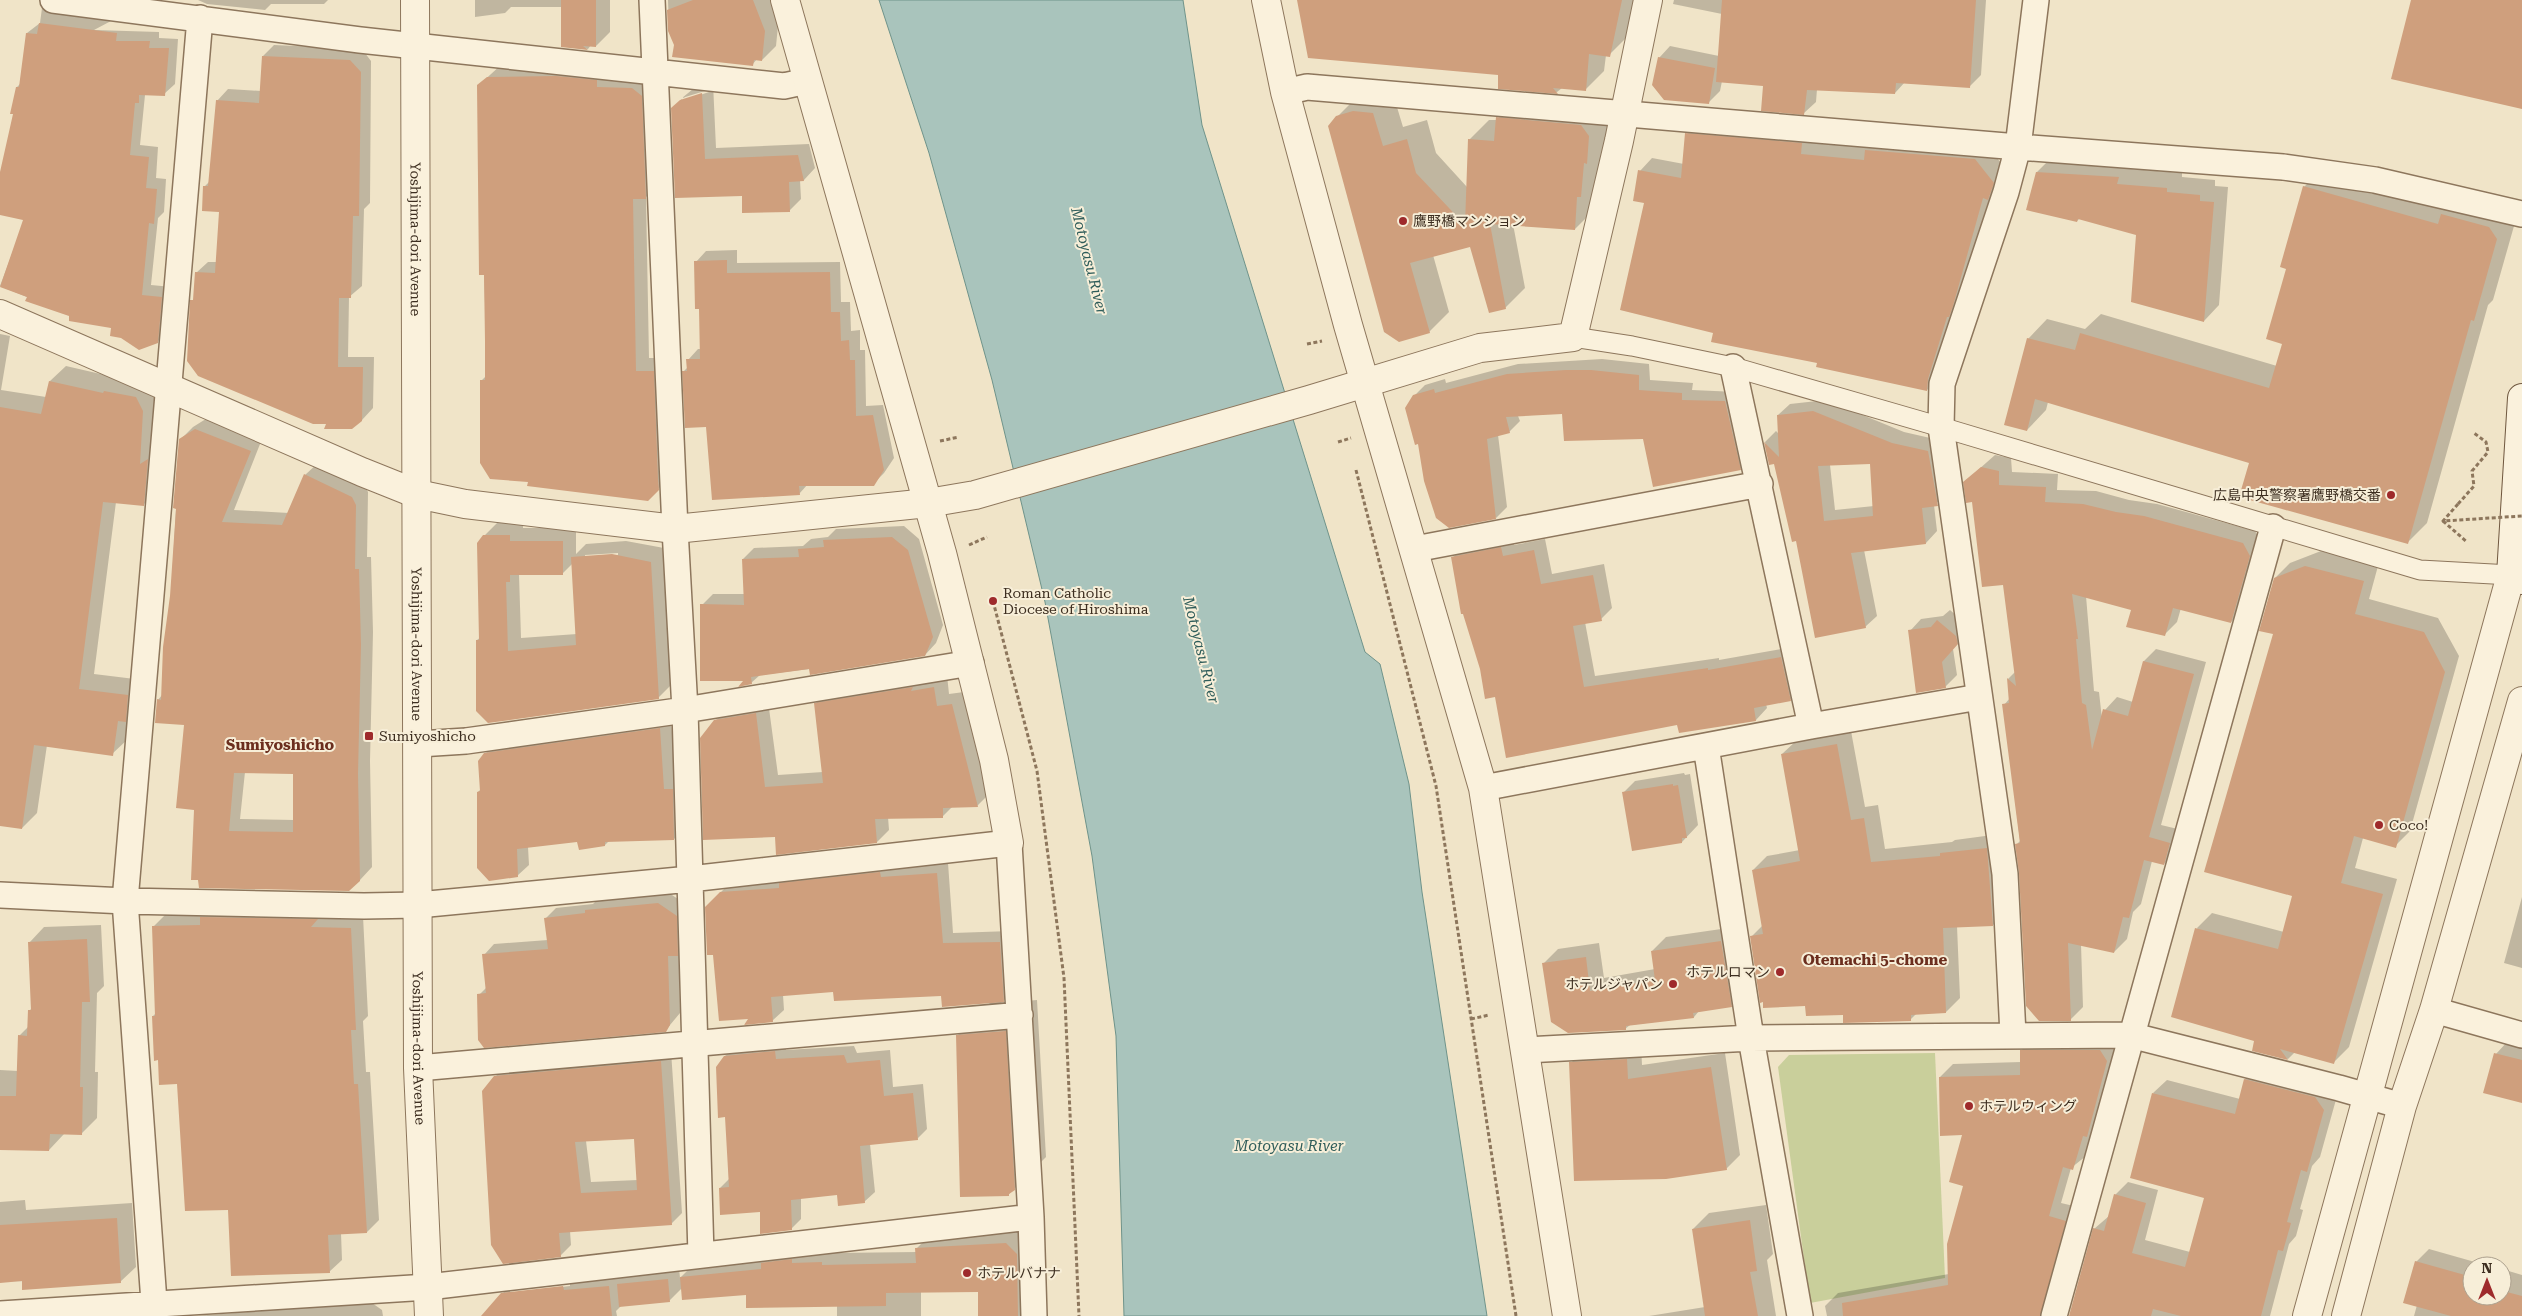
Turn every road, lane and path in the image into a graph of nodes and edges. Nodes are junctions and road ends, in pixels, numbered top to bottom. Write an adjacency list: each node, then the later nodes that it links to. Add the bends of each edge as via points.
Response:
1 (52, 0): 8 (street)
2 (415, 0): 9 (street, Yoshijima-dori Avenue)
3 (652, 0): 10 (street)
4 (784, 0): 11 (street)
5 (1266, 0): 12 (street)
6 (1648, 0): 13 (street)
7 (2036, 0): 14 (street)
8 (187, 11): 9 (street); 22 (street)
9 (415, 46): 10 (street); 34 (street, Yoshijima-dori Avenue)
10 (655, 72): 11 (street, via 784,86); 39 (street)
11 (807, 81): 35 (street)
12 (1285, 92): 13 (street, via 1307,87); 21 (street)
13 (1624, 113): 14 (street); 17 (street)
14 (2018, 147): 15 (street, via 2283,167 2375,180); 24 (street, via 1942,384)
15 (2522, 214)
16 (0, 314): 22 (street)
17 (1573, 337): 20 (street); 21 (street, via 1480,348)
18 (1328, 339): 19 (path)
19 (1307, 344)
20 (1733, 367): 24 (street); 33 (street)
21 (1365, 383): 35 (street, via 989,491); 43 (street)
22 (167, 388): 34 (street); 57 (street)
23 (2522, 398): 44 (street)
24 (1941, 426): 38 (street); 47 (street)
25 (2474, 433): 30 (path)
26 (1356, 436): 29 (path)
27 (959, 437): 28 (path)
28 (937, 441)
29 (1338, 442)
30 (2486, 442)
31 (2488, 452): 37 (path, bridge, via 2472,471 2474,486)
32 (1356, 470): 62 (path, via 1436,786)
33 (1760, 484): 43 (street); 50 (street)
34 (416, 494): 39 (street, via 465,504); 51 (street, Yoshijima-dori Avenue)
35 (928, 503): 39 (street); 46 (street)
36 (2522, 516): 37 (path, bridge)
37 (2443, 521): 41 (path)
38 (2273, 527): 44 (street, via 2420,570); 64 (street)
39 (675, 529): 49 (street)
40 (987, 537): 42 (path)
41 (2467, 542)
42 (964, 547)
43 (1415, 549): 53 (street)
44 (2518, 575): 70 (street)
45 (994, 601): 79 (path, via 1037,771 1064,978)
46 (971, 663): 49 (street); 54 (street)
47 (1979, 697): 50 (street); 63 (street, via 2005,874)
48 (2522, 701): 59 (street)
49 (685, 710): 51 (street, via 475,740); 55 (street)
50 (1811, 726): 52 (street)
51 (419, 744): 58 (street, Yoshijima-dori Avenue)
52 (1706, 746): 53 (street); 66 (street)
53 (1483, 788): 68 (street)
54 (1009, 843): 55 (street); 61 (street)
55 (690, 879): 58 (street); 67 (street)
56 (0, 895): 57 (street)
57 (125, 901): 58 (street); 75 (street)
58 (418, 905): 69 (street, Yoshijima-dori Avenue)
59 (2434, 1010): 65 (street); 71 (street)
60 (1494, 1014): 62 (path)
61 (1020, 1015): 67 (street); 72 (street)
62 (1471, 1019): 80 (path)
63 (2013, 1035): 64 (street); 66 (street)
64 (2130, 1035): 70 (street); 83 (street)
65 (2522, 1035)
66 (1751, 1038): 68 (street); 82 (street)
67 (695, 1043): 69 (street); 73 (street)
68 (1526, 1050): 81 (street)
69 (418, 1068): 74 (street, Yoshijima-dori Avenue)
70 (2369, 1095): 71 (street); 84 (street)
71 (2402, 1106): 85 (street)
72 (1031, 1217): 73 (street); 78 (street)
73 (701, 1255): 74 (street)
74 (428, 1287): 75 (street); 77 (street, Yoshijima-dori Avenue)
75 (155, 1310): 76 (street)
76 (0, 1314)
77 (429, 1316)
78 (1034, 1316)
79 (1079, 1316)
80 (1516, 1316)
81 (1567, 1316)
82 (1800, 1316)
83 (2054, 1316)
84 (2306, 1316)
85 (2346, 1316)

